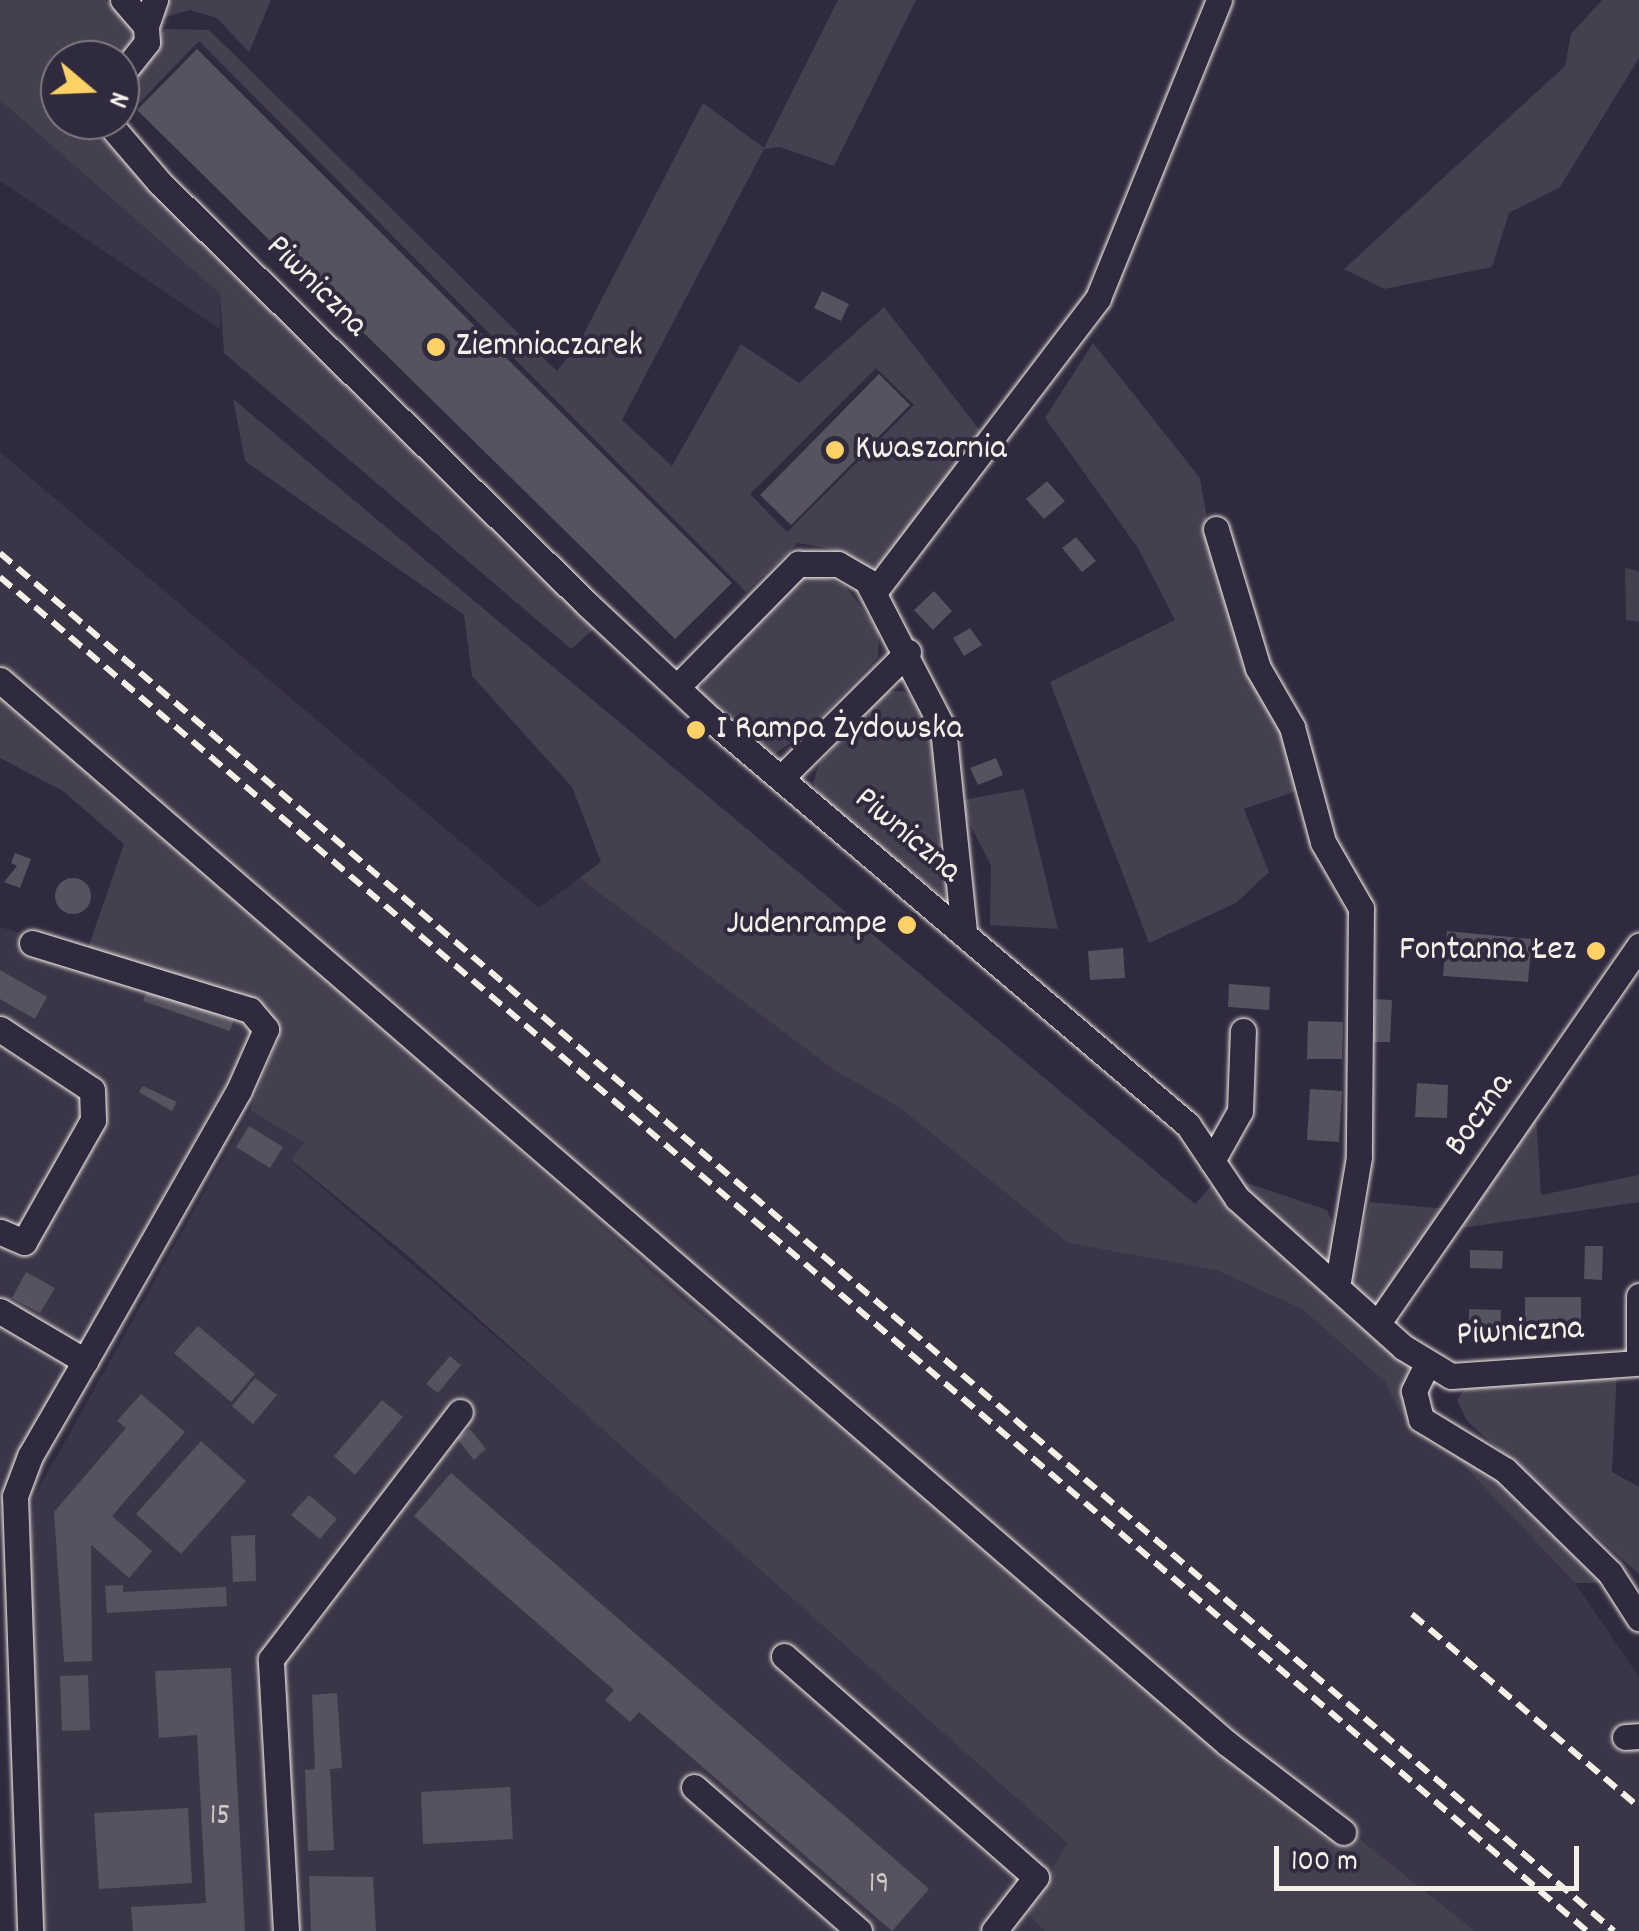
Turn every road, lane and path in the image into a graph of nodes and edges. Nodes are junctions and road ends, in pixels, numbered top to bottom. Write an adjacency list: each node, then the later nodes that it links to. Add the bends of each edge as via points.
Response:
1 (123, 0): 4 (street)
2 (155, 0): 4 (street)
3 (1218, 0): 8 (street, via 1098,298)
4 (146, 26): 5 (street)
5 (140, 50)
6 (124, 140): 11 (street, Piwniczna)
7 (1216, 528): 20 (street, via 1258,668 1292,728 1323,842 1361,908 1358,1173)
8 (875, 591): 9 (street); 11 (street, via 838,564 798,564)
9 (908, 652): 12 (street); 13 (street, via 937,708 947,747)
10 (0, 680): 33 (street, via 1228,1744)
11 (677, 688): 12 (street, Piwniczna)
12 (781, 778): 13 (street, Piwniczna)
13 (964, 930): 18 (street, Piwniczna, via 1188,1125)
14 (32, 943): 25 (street, via 250,1010 266,1029 239,1090)
15 (1639, 946): 23 (street, Boczna)
16 (0, 1029): 19 (street, via 92,1090 93,1120 24,1242)
17 (1243, 1031): 18 (street, via 1240,1111)
18 (1212, 1161): 20 (street, Piwniczna, via 1260,1221)
19 (0, 1232)
20 (1337, 1287): 23 (street, Piwniczna)
21 (1639, 1296): 24 (street)
22 (0, 1311): 25 (street)
23 (1378, 1323): 27 (street, Piwniczna)
24 (1639, 1355)
25 (84, 1361): 29 (street, via 30,1456 16,1496)
26 (1639, 1363): 27 (street, Piwniczna, via 1490,1377 1451,1376)
27 (1426, 1364): 30 (street, via 1414,1391 1422,1419 1506,1470 1610,1573)
28 (460, 1412): 35 (street, via 271,1659)
29 (7, 1601): 34 (street)
30 (1639, 1618)
31 (784, 1656): 37 (street, via 1036,1877)
32 (694, 1787): 36 (street)
33 (1343, 1832)
34 (30, 1931)
35 (286, 1931)
36 (858, 1931)
37 (994, 1931)

